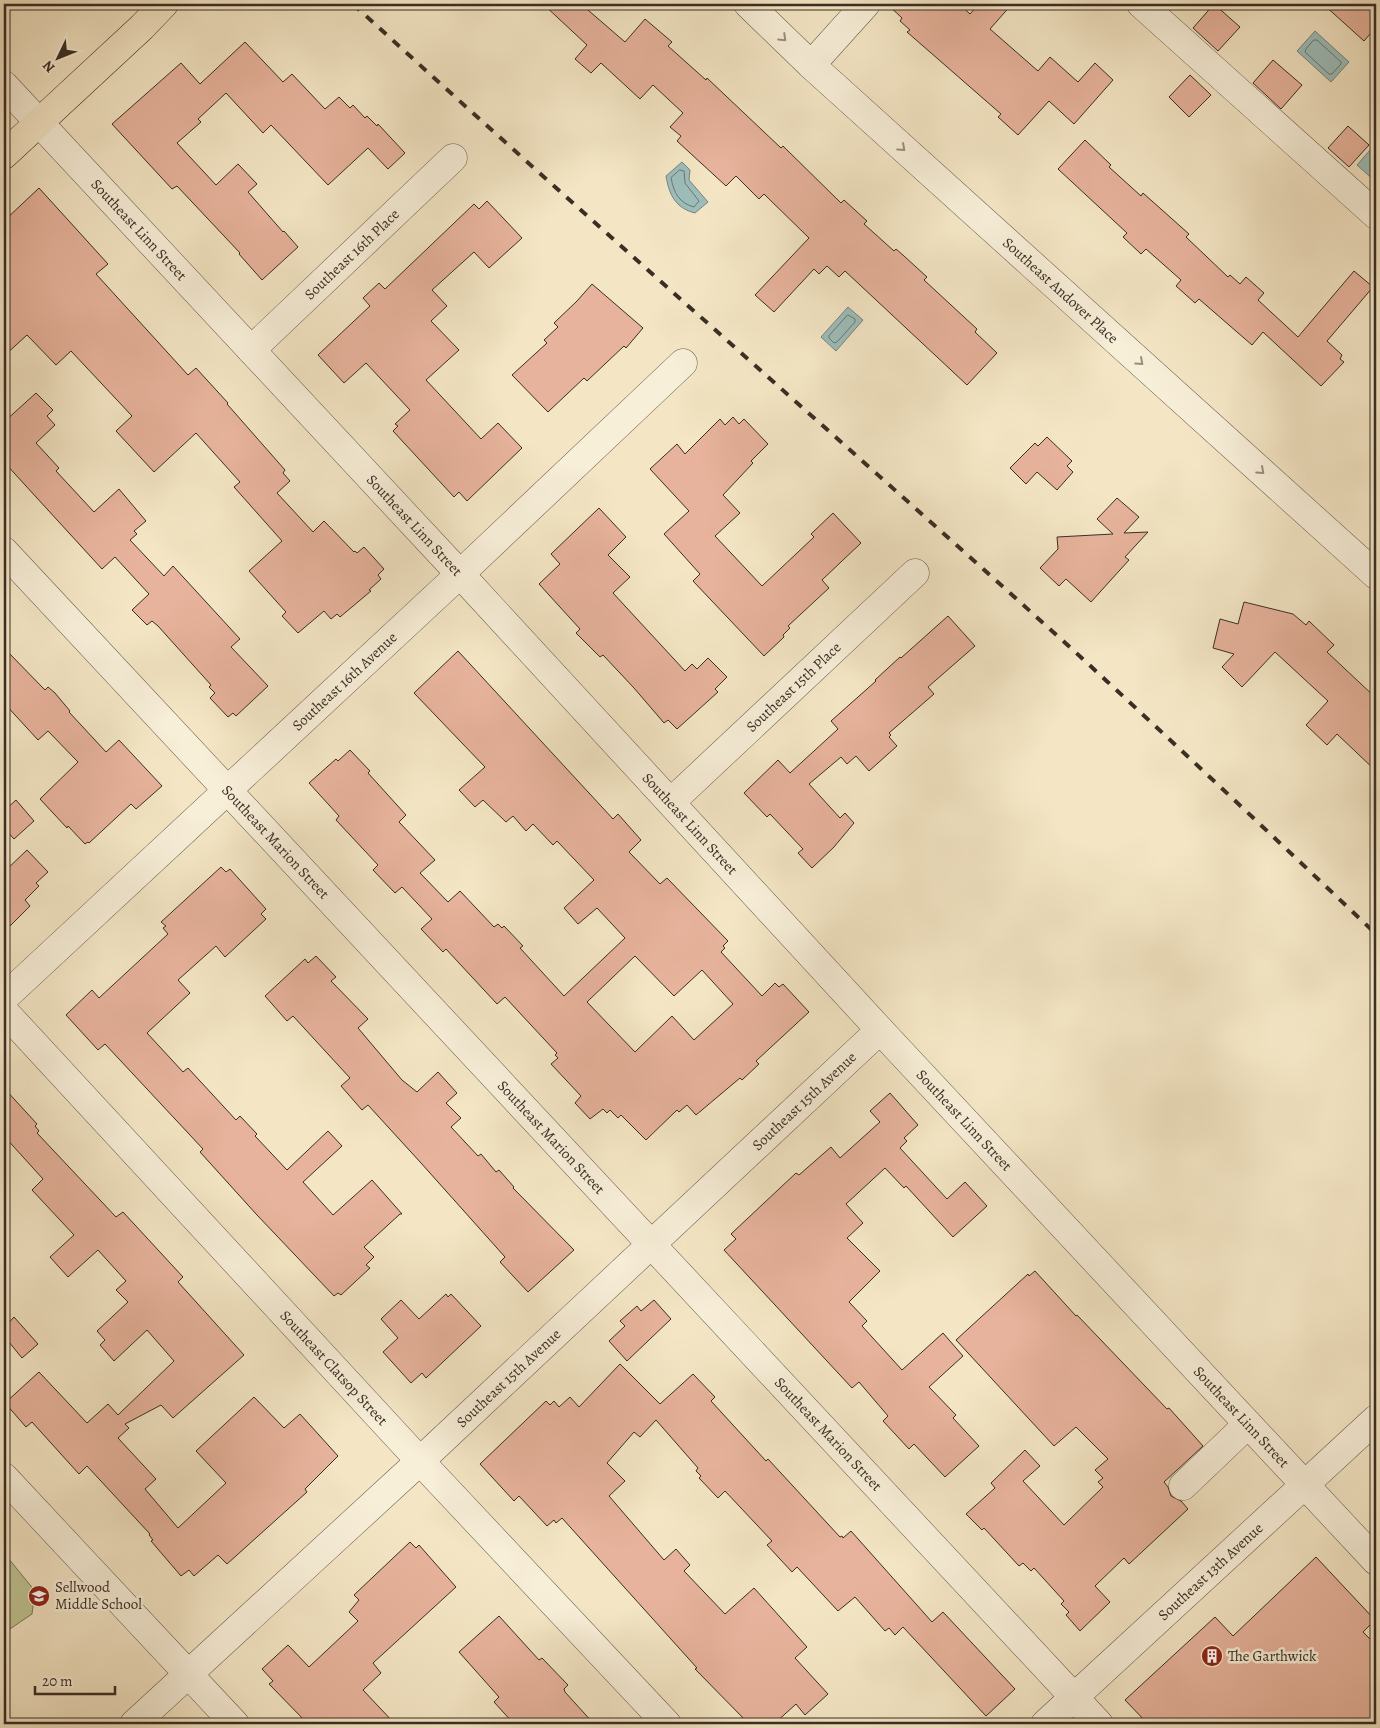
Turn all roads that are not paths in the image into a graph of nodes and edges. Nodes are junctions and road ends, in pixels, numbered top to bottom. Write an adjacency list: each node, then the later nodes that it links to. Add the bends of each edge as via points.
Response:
1 (164, 4): 7 (main road)
2 (748, 4): 5 (street, Southeast Andover Place, one-way to 5)
3 (866, 4): 5 (street)
4 (1141, 4): 10 (street)
5 (811, 65): 16 (street, Southeast Andover Place, one-way to 16)
6 (4, 85): 7 (street, Southeast Linn Street)
7 (39, 122): 8 (main road); 11 (street, Southeast Linn Street)
8 (4, 155)
9 (453, 158): 11 (street, Southeast 16th Place)
10 (1376, 215)
11 (251, 350): 15 (street, Southeast Linn Street)
12 (683, 363): 15 (street, Southeast 16th Avenue)
13 (4, 550): 17 (street, Southeast Marion Street)
14 (915, 572): 18 (street, Southeast 15th Place)
15 (460, 574): 17 (street, Southeast 16th Avenue); 18 (street, Southeast Linn Street)
16 (1376, 575)
17 (228, 790): 19 (street, Southeast 16th Avenue); 22 (street, Southeast Marion Street)
18 (671, 802): 21 (street, Southeast Linn Street)
19 (4, 998)
20 (4, 1010): 25 (street, Southeast Clatsop Street)
21 (880, 1030): 22 (street, Southeast 15th Avenue); 24 (street, Southeast Linn Street)
22 (651, 1245): 25 (street, Southeast 15th Avenue); 31 (street, Southeast Marion Street)
23 (1376, 1419): 27 (street, Southeast 13th Avenue)
24 (1248, 1424): 27 (street, Southeast Linn Street); 28 (street)
25 (420, 1461): 30 (street, Southeast 15th Avenue); 34 (street, Southeast Clatsop Street)
26 (4, 1477): 30 (street)
27 (1306, 1485): 29 (street, Southeast Linn Street); 31 (street, Southeast 13th Avenue)
28 (1183, 1486)
29 (1376, 1561)
30 (188, 1674): 32 (street, Southeast 15th Avenue); 33 (street)
31 (1074, 1697): 35 (street, Southeast 13th Avenue); 36 (street, Southeast Marion Street)
32 (134, 1724)
33 (235, 1724)
34 (667, 1724)
35 (1045, 1724)
36 (1099, 1724)

